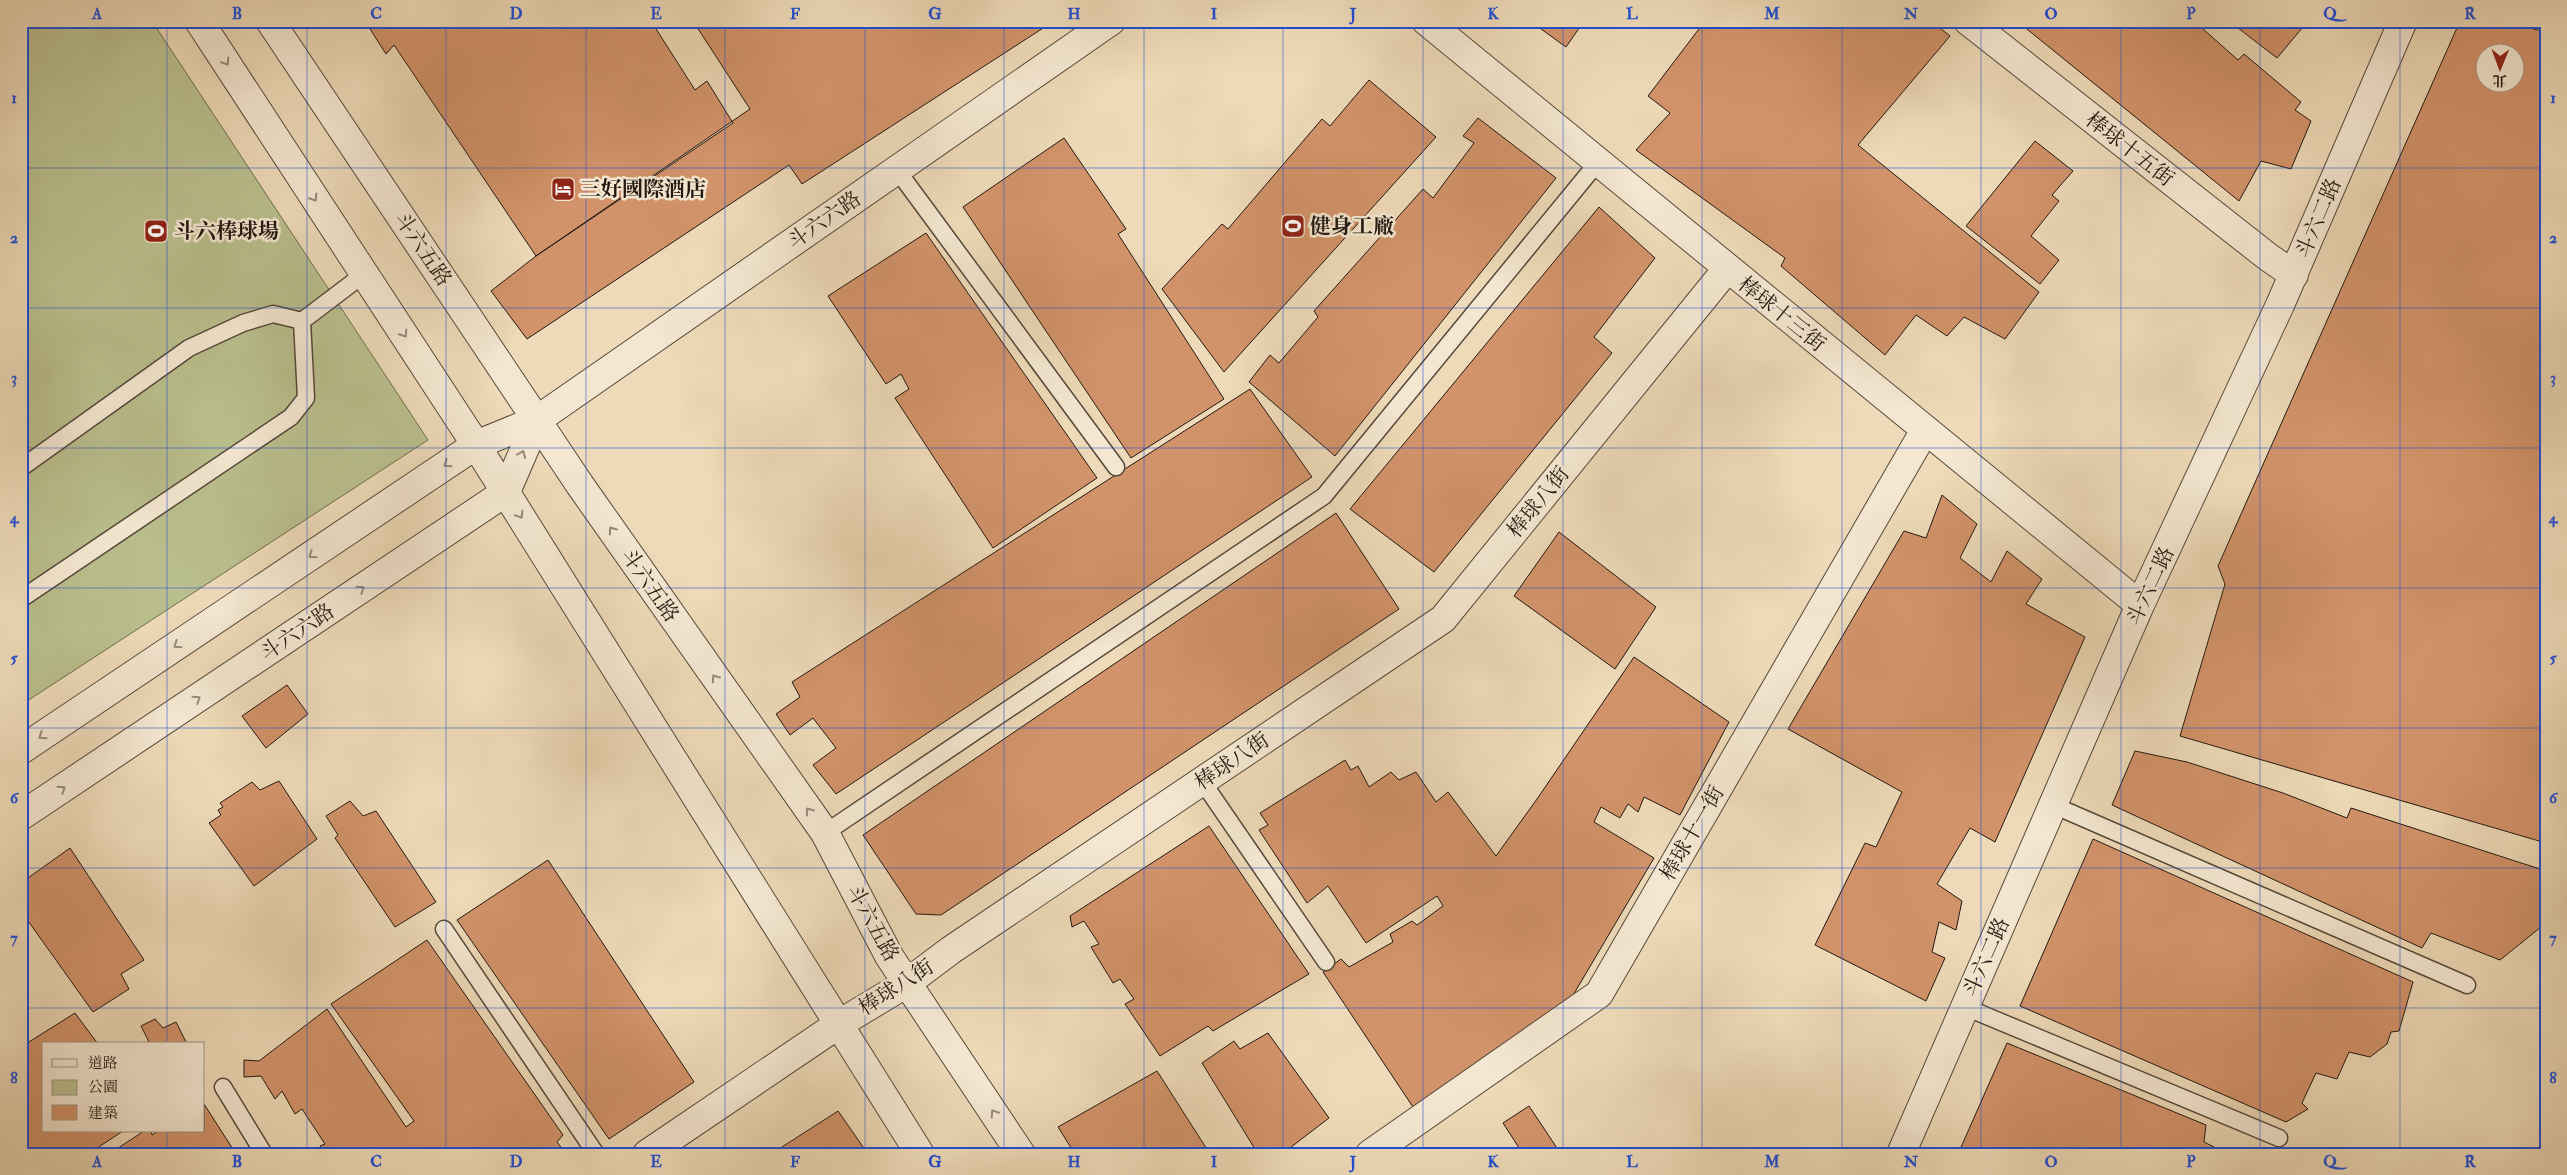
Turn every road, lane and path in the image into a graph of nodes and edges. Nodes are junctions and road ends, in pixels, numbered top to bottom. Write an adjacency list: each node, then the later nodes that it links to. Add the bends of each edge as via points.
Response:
1 (199, 21): 10 (street, one-way to 10)
2 (270, 21): 13 (street, 斗六五路)
3 (1111, 21): 8 (street, 斗六六路)
4 (1426, 21): 7 (street, 棒球十三街)
5 (1968, 21): 11 (street, 棒球十五街, via 2268,257)
6 (2403, 21): 11 (street, 斗六二路)
7 (1598, 162): 9 (street, 棒球十三街); 25 (lane, via 1324,496)
8 (897, 170): 13 (street, 斗六六路); 16 (lane)
9 (1727, 269): 14 (street, 棒球十三街); 22 (street, 棒球八街, via 1444,619)
10 (364, 274): 12 (lane); 15 (street, one-way to 15)
11 (2294, 274): 20 (street, 斗六二路)
12 (302, 321): 17 (lane, via 273,314 243,323 189,348); 19 (lane, via 306,398 291,417)
13 (537, 420): 15 (street, 斗六六路); 18 (street, one-way to 13); 25 (street, 斗六五路, one-way to 13)
14 (1925, 430): 20 (street, 棒球十三街); 39 (street, 棒球十一街, via 1599,994)
15 (476, 445): 18 (street); 21 (street, 斗六六路, one-way to 21)
16 (1116, 467)
17 (21, 468)
18 (506, 492): 24 (street, 斗六六路, one-way to 18); 31 (street, one-way to 31)
19 (21, 599)
20 (2140, 605): 23 (street, 斗六二路)
21 (21, 750)
22 (1202, 781): 27 (lane); 28 (street, 棒球八街)
23 (2053, 805): 29 (lane); 30 (street, 斗六二路)
24 (21, 816)
25 (824, 833): 28 (street, 斗六五路, via 889,956)
26 (444, 929): 35 (lane)
27 (1326, 962)
28 (907, 983): 31 (street, 棒球八街); 38 (street, 斗六五路, one-way to 28)
29 (2467, 985)
30 (1965, 1007): 33 (lane); 40 (street, 斗六二路)
31 (839, 1024): 36 (street, 棒球八街); 37 (street)
32 (223, 1087): 34 (lane)
33 (2279, 1138)
34 (264, 1154)
35 (596, 1154)
36 (647, 1154)
37 (920, 1154)
38 (1020, 1154)
39 (1370, 1154)
40 (1900, 1154)

